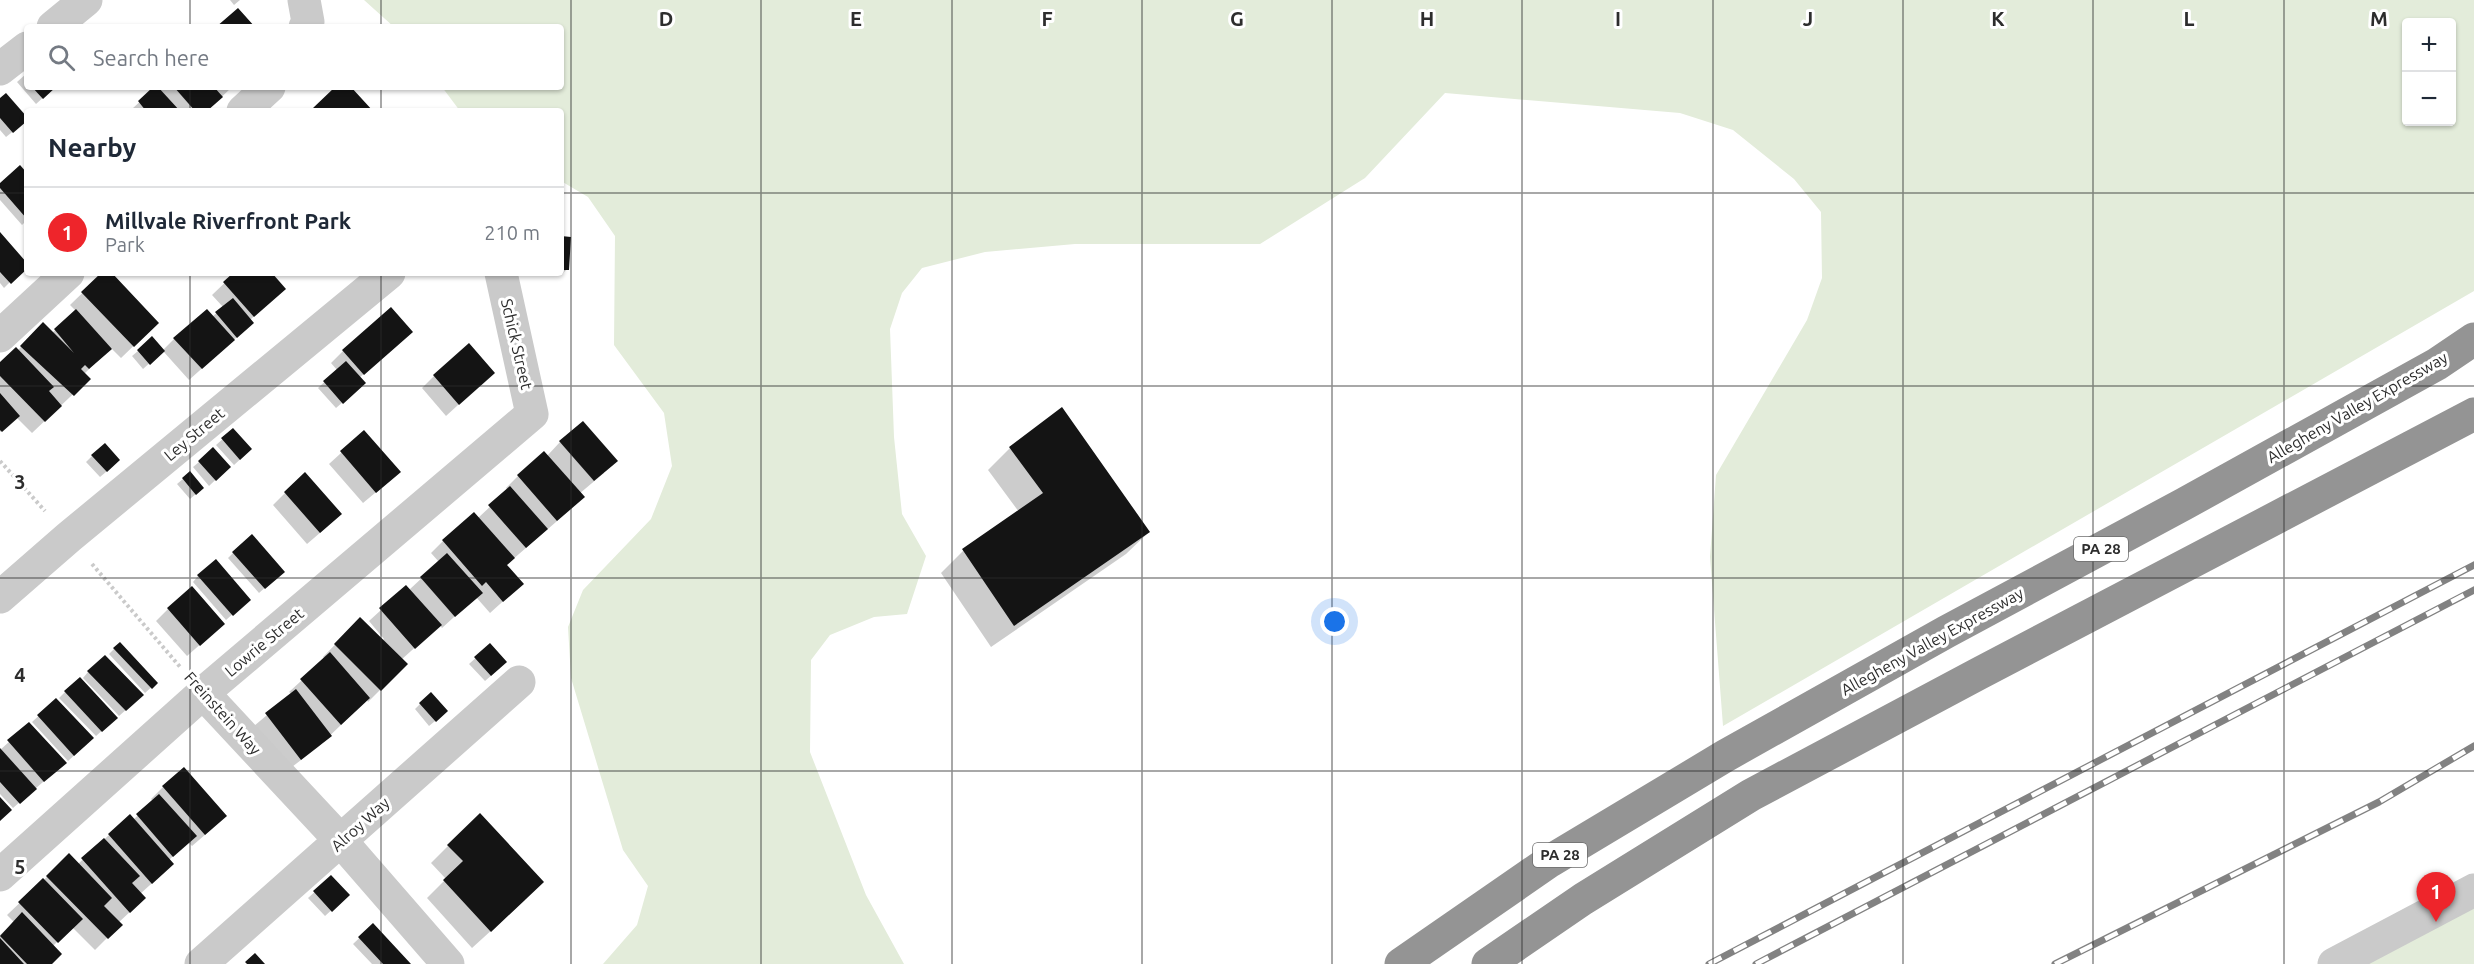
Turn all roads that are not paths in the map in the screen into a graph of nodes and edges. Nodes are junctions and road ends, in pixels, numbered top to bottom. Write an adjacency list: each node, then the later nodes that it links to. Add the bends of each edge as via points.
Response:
1 (87, 0): 3 (street)
2 (304, 0): 4 (street)
3 (57, 24)
4 (307, 24)
5 (24, 50): 6 (street)
6 (0, 69)
7 (266, 90): 8 (street)
8 (246, 108)
9 (65, 276): 12 (street)
10 (385, 276): 16 (street, Ley Street)
11 (502, 276): 14 (street, Schick Street)
12 (0, 336)
13 (2474, 339): 24 (highway, Allegheny Valley Expressway / PA 28, via 2427,369 1725,756 1550,861)
14 (532, 414): 18 (street, Lowrie Street)
15 (2474, 414): 25 (highway, via 1751,795 1583,899)
16 (0, 597)
17 (519, 682): 19 (street, Alroy Way)
18 (203, 693): 19 (street, Freinstein Way); 20 (street, Lowrie Street)
19 (341, 841): 22 (street, Alroy Way); 23 (street, Freinstein Way)
20 (0, 874)
21 (2474, 890): 26 (street)
22 (201, 964)
23 (448, 964)
24 (1401, 964)
25 (1488, 964)
26 (2334, 964)

